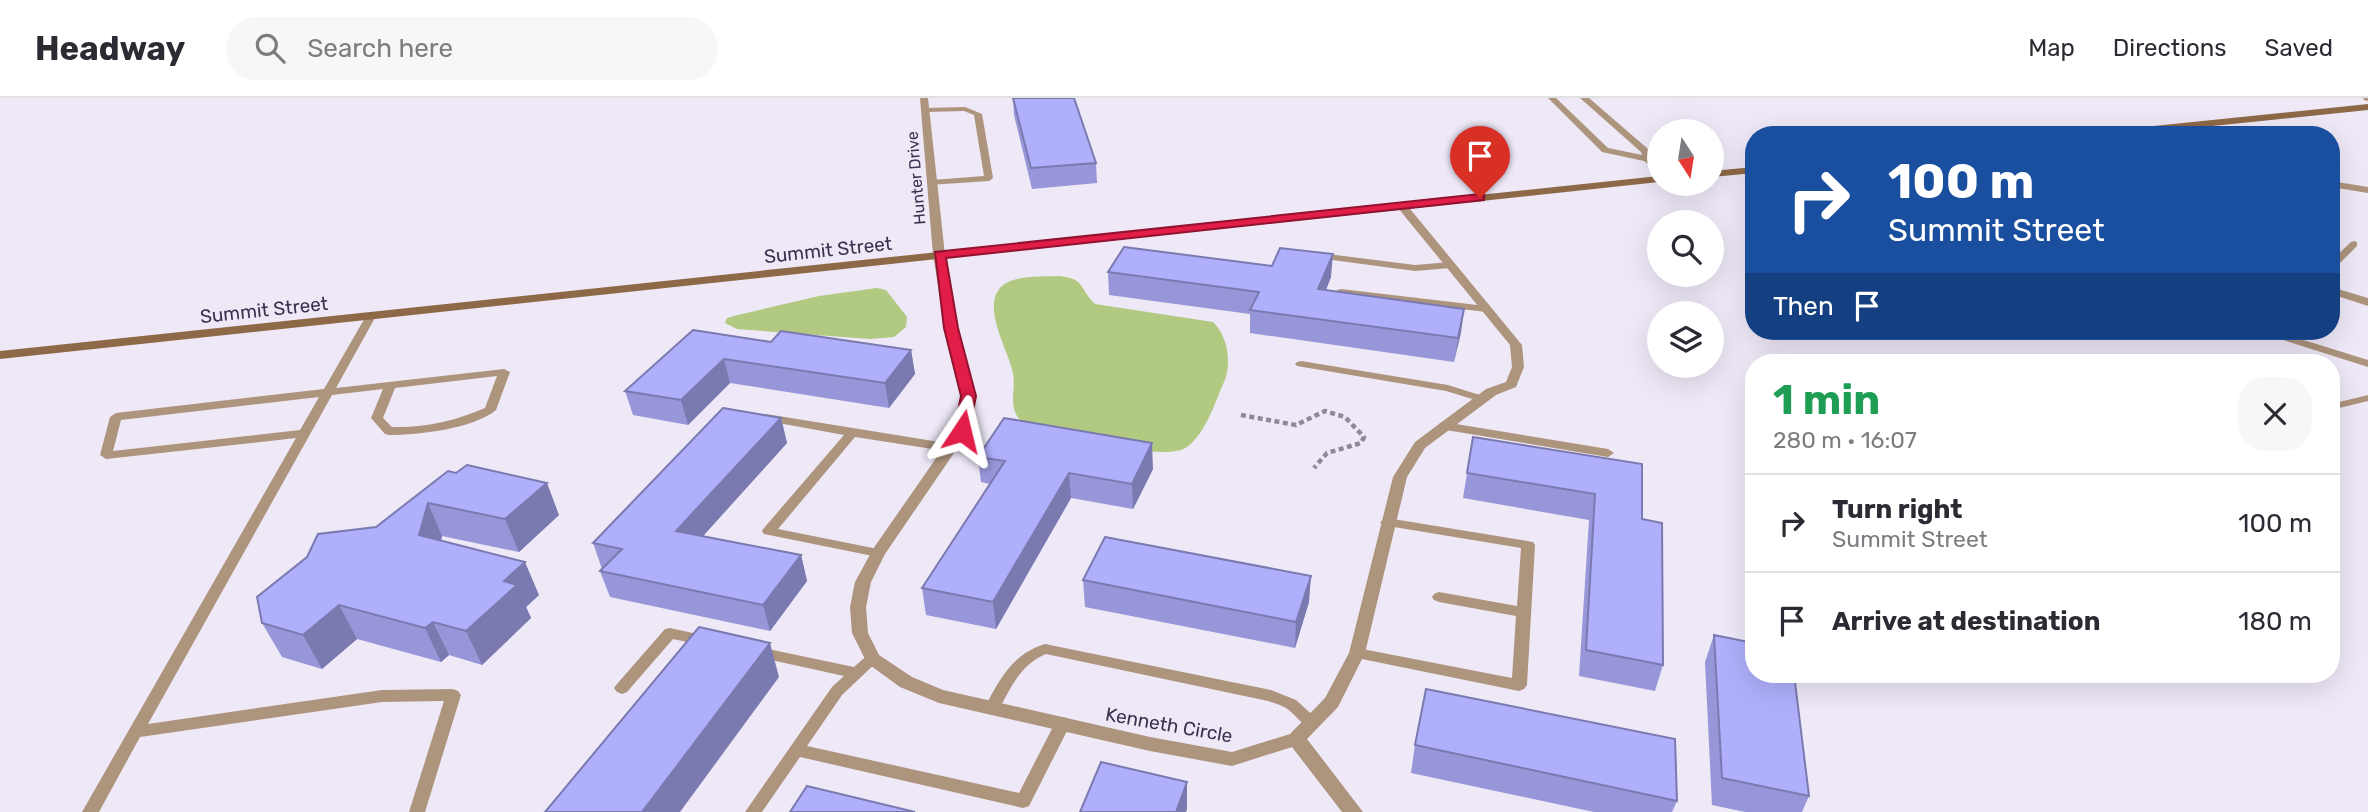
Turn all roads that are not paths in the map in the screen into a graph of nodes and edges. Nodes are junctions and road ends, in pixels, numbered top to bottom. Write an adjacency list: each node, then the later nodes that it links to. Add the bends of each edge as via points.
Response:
1 (924, 98): 5 (street, Hunter Drive)
2 (1552, 98): 7 (lane, via 1605,150)
3 (1584, 98): 7 (lane, via 1644,151)
4 (2368, 107): 6 (main road)
5 (926, 110): 11 (street, Hunter Drive); 11 (lane, via 965,109 978,114 989,178)
6 (2183, 126)
7 (1647, 159)
8 (1745, 171): 9 (main road)
9 (1724, 173)
10 (1647, 180): 14 (main road, Summit Street)
11 (932, 183): 16 (street, Hunter Drive)
12 (2340, 185): 13 (lane)
13 (2368, 190)
14 (1402, 206): 16 (main road, Summit Street); 19 (street)
15 (2354, 244): 18 (lane)
16 (939, 255): 24 (main road, Summit Street); 40 (street, via 968,396 962,431)
17 (1321, 256): 19 (lane, via 1415,268)
18 (2340, 258)
19 (1450, 265): 23 (street)
20 (1341, 292): 23 (lane)
21 (2340, 293): 22 (street)
22 (2368, 302)
23 (1486, 309): 34 (street, via 1516,345 1518,367 1511,384)
24 (371, 316): 27 (main road, Summit Street); 32 (lane)
25 (2293, 340): 26 (lane)
26 (2337, 354)
27 (0, 355)
28 (2340, 355): 30 (lane)
29 (1301, 364): 34 (lane, via 1448,388)
30 (2368, 364)
31 (391, 384): 31 (lane, via 377,418 389,431 425,432 490,410 504,372); 32 (lane)
32 (328, 391): 38 (lane); 38 (lane, via 116,417 106,455)
33 (2368, 398): 35 (lane)
34 (1482, 399): 37 (street)
35 (2340, 405)
36 (758, 417): 39 (lane)
37 (1444, 426): 41 (lane); 42 (street, via 1420,445 1401,477)
38 (305, 433): 53 (lane)
39 (852, 433): 40 (lane); 43 (lane, via 769,531)
40 (952, 448): 43 (street)
41 (1608, 453)
42 (1387, 522): 45 (lane, via 1528,545); 46 (street)
43 (878, 554): 47 (street, via 863,582 858,607 860,633)
44 (1439, 597): 45 (lane)
45 (1523, 612): 46 (lane, via 1520,685)
46 (1357, 653): 51 (street, via 1332,702)
47 (873, 659): 48 (lane); 50 (street, Kenneth Circle, via 906,682 939,696)
48 (854, 673): 49 (lane, via 670,633); 55 (lane)
49 (622, 688)
50 (992, 709): 51 (lane, via 1016,664 1045,649 1271,696 1291,704); 52 (street, Kenneth Circle)
51 (1311, 721): 54 (street)
52 (1063, 723): 54 (street, Kenneth Circle, via 1232,759); 55 (lane, via 1023,801)
53 (136, 732): 56 (lane); 57 (lane, via 382,696 453,695)
54 (1296, 739): 59 (street)
55 (796, 750): 58 (lane)
56 (90, 812)
57 (417, 812)
58 (753, 812)
59 (1353, 812)

